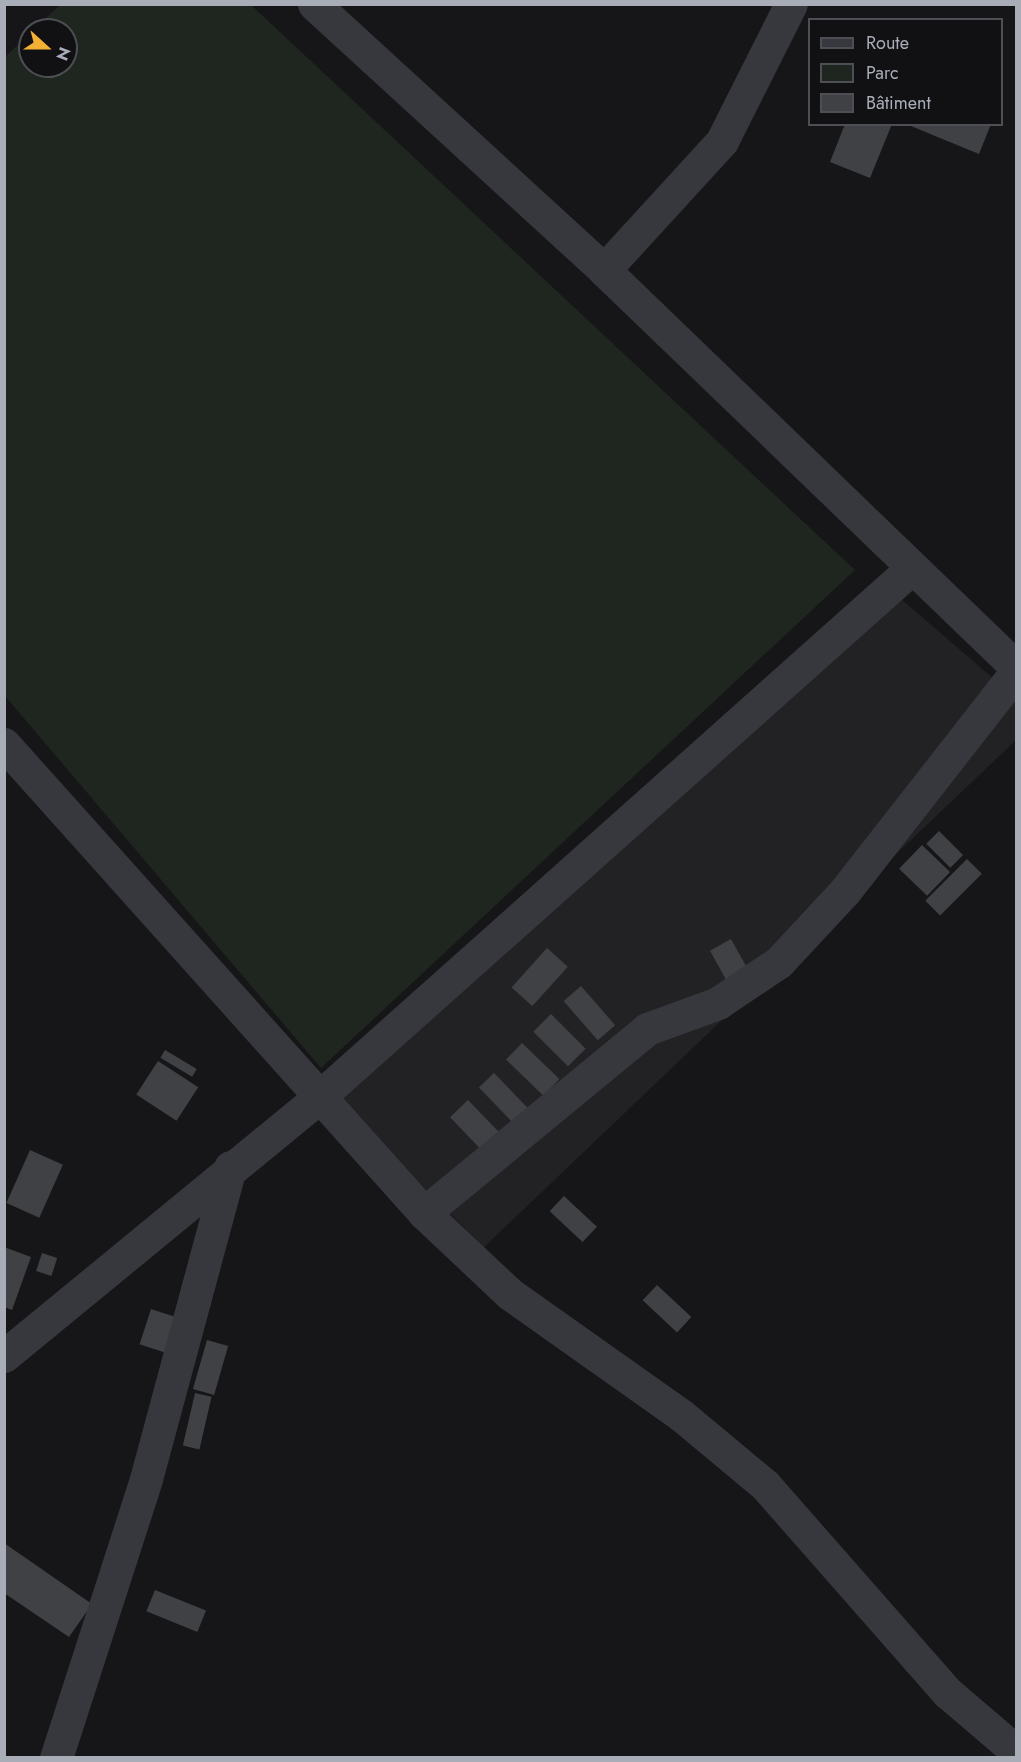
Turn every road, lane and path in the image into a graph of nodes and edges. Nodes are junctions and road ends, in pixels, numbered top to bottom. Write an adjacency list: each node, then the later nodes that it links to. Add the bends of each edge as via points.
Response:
1 (314, 4): 3 (street)
2 (791, 4): 3 (street, via 722,141)
3 (603, 270): 4 (street)
4 (910, 569): 5 (street); 8 (street)
5 (1017, 667)
6 (1017, 672): 10 (street, via 845,891 779,962 718,1003 647,1029)
7 (4, 744): 8 (street)
8 (317, 1100): 9 (street); 10 (street)
9 (230, 1167): 11 (street); 13 (street, via 146,1479)
10 (424, 1213): 12 (street, via 510,1294 681,1415 765,1485 948,1693)
11 (4, 1356)
12 (1017, 1751)
13 (56, 1758)

